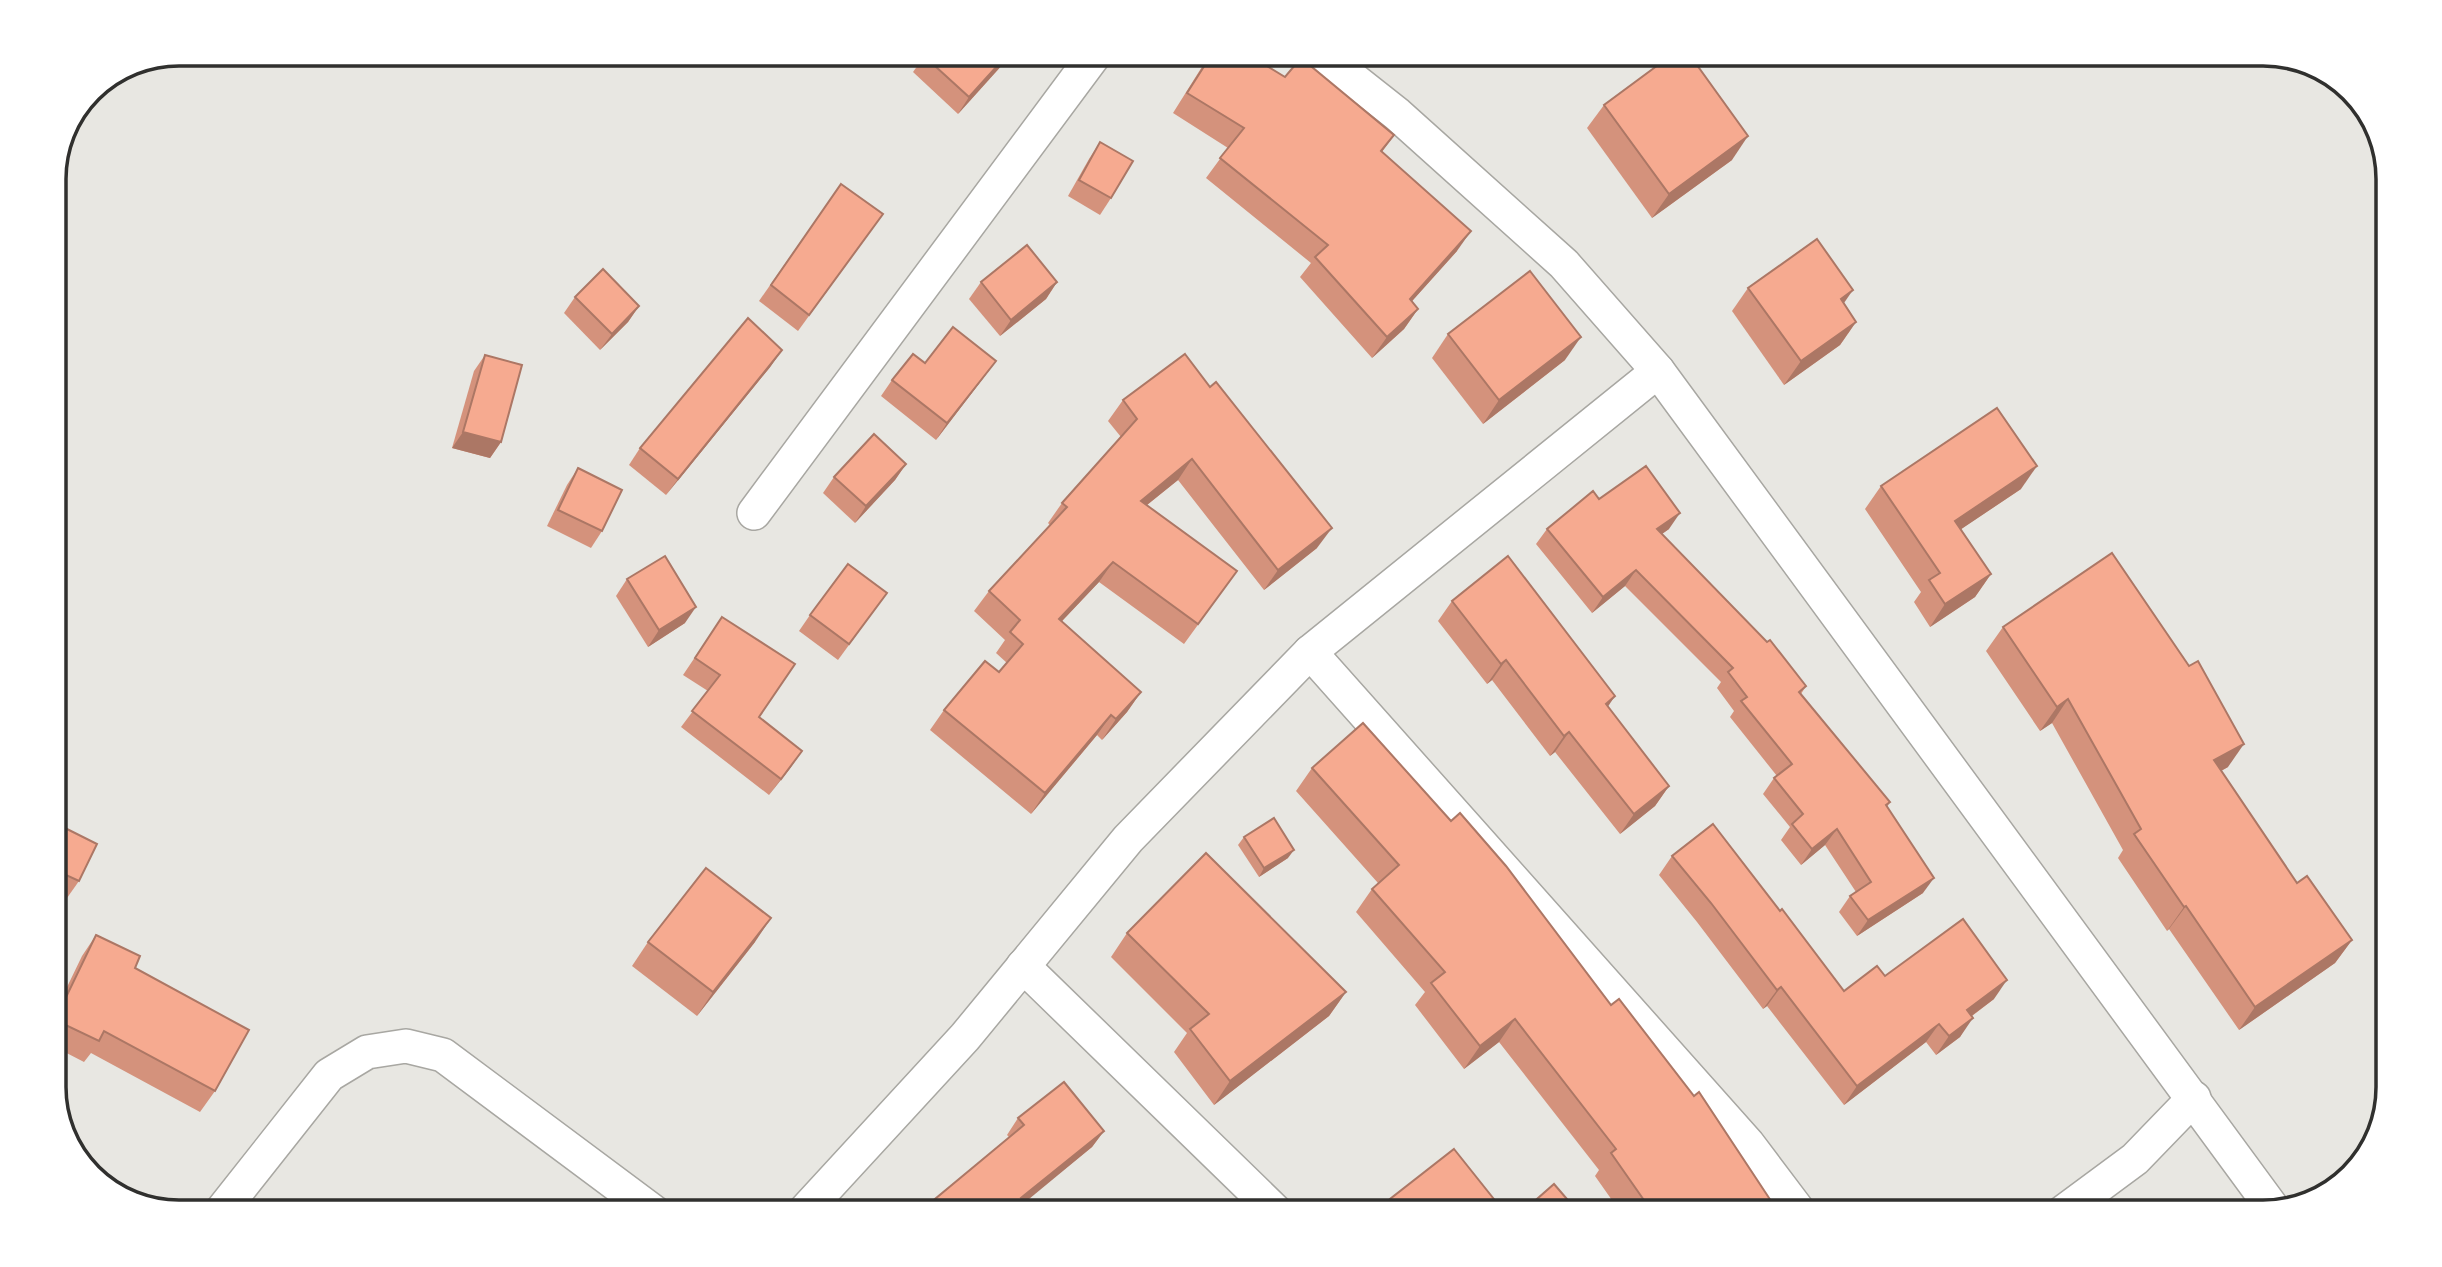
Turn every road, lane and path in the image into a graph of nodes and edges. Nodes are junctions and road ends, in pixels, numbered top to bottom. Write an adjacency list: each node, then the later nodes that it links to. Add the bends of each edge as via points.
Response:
1 (1086, 66): 4 (street)
2 (1336, 66): 3 (street, via 1397,114 1564,264)
3 (1658, 371): 5 (street); 7 (street)
4 (754, 513)
5 (1310, 652): 6 (street, via 1128,839); 12 (street, via 1748,1144)
6 (1023, 966): 10 (street, via 965,1037); 11 (street)
7 (2194, 1098): 13 (street, via 2135,1159); 14 (street)
8 (230, 1200): 9 (street, via 329,1075 367,1052 406,1046 443,1055)
9 (638, 1200)
10 (815, 1200)
11 (1263, 1200)
12 (1790, 1200)
13 (2080, 1200)
14 (2267, 1200)

